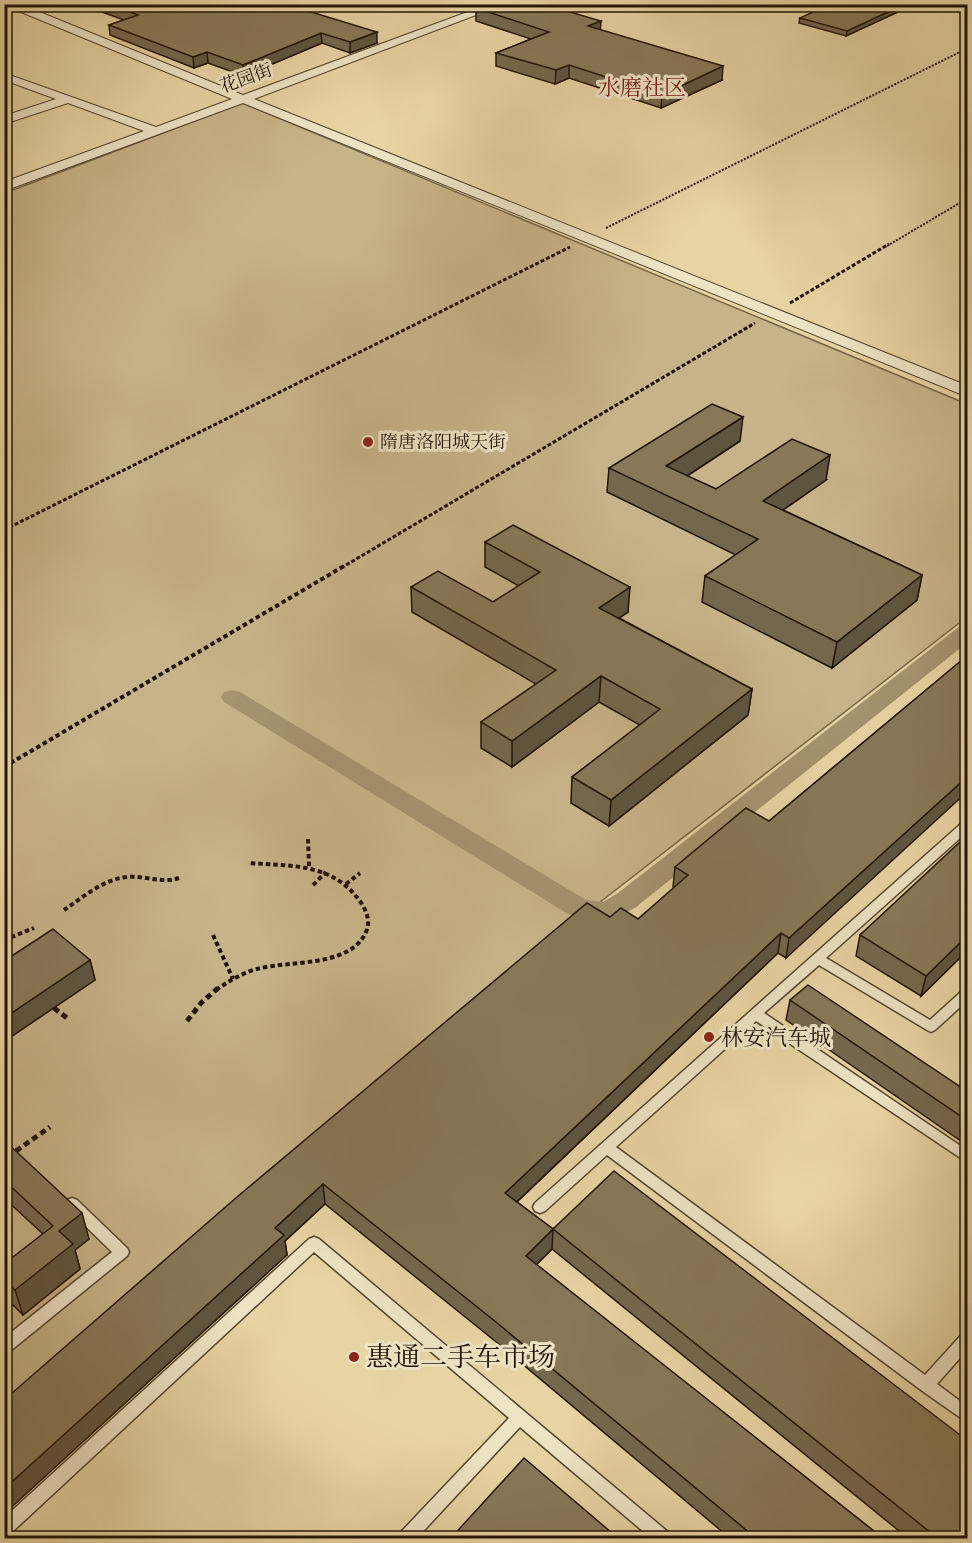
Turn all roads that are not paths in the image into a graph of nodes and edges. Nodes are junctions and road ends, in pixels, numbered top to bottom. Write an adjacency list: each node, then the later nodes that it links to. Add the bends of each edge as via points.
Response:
1 (9, 4): 5 (street)
2 (500, 4): 5 (street, 花园街)
3 (4, 76): 4 (street)
4 (68, 99): 6 (street); 7 (street)
5 (242, 99): 7 (street, 花园街); 9 (street)
6 (4, 120)
7 (156, 131): 8 (street, 花园街)
8 (4, 187)
9 (965, 388)
10 (968, 824): 11 (lane, via 954,842)
11 (817, 958): 12 (lane, via 931,1027); 13 (lane)
12 (968, 992)
13 (756, 1014): 14 (lane); 15 (lane)
14 (607, 1147): 17 (lane); 20 (lane)
15 (968, 1158)
16 (65, 1197): 19 (lane, via 122,1251)
17 (540, 1207)
18 (968, 1338): 20 (lane)
19 (4, 1347)
20 (926, 1385): 21 (lane)
21 (968, 1416)
22 (520, 1418): 23 (lane, via 314,1244); 24 (lane); 25 (lane)
23 (4, 1528)
24 (407, 1539)
25 (662, 1539)

